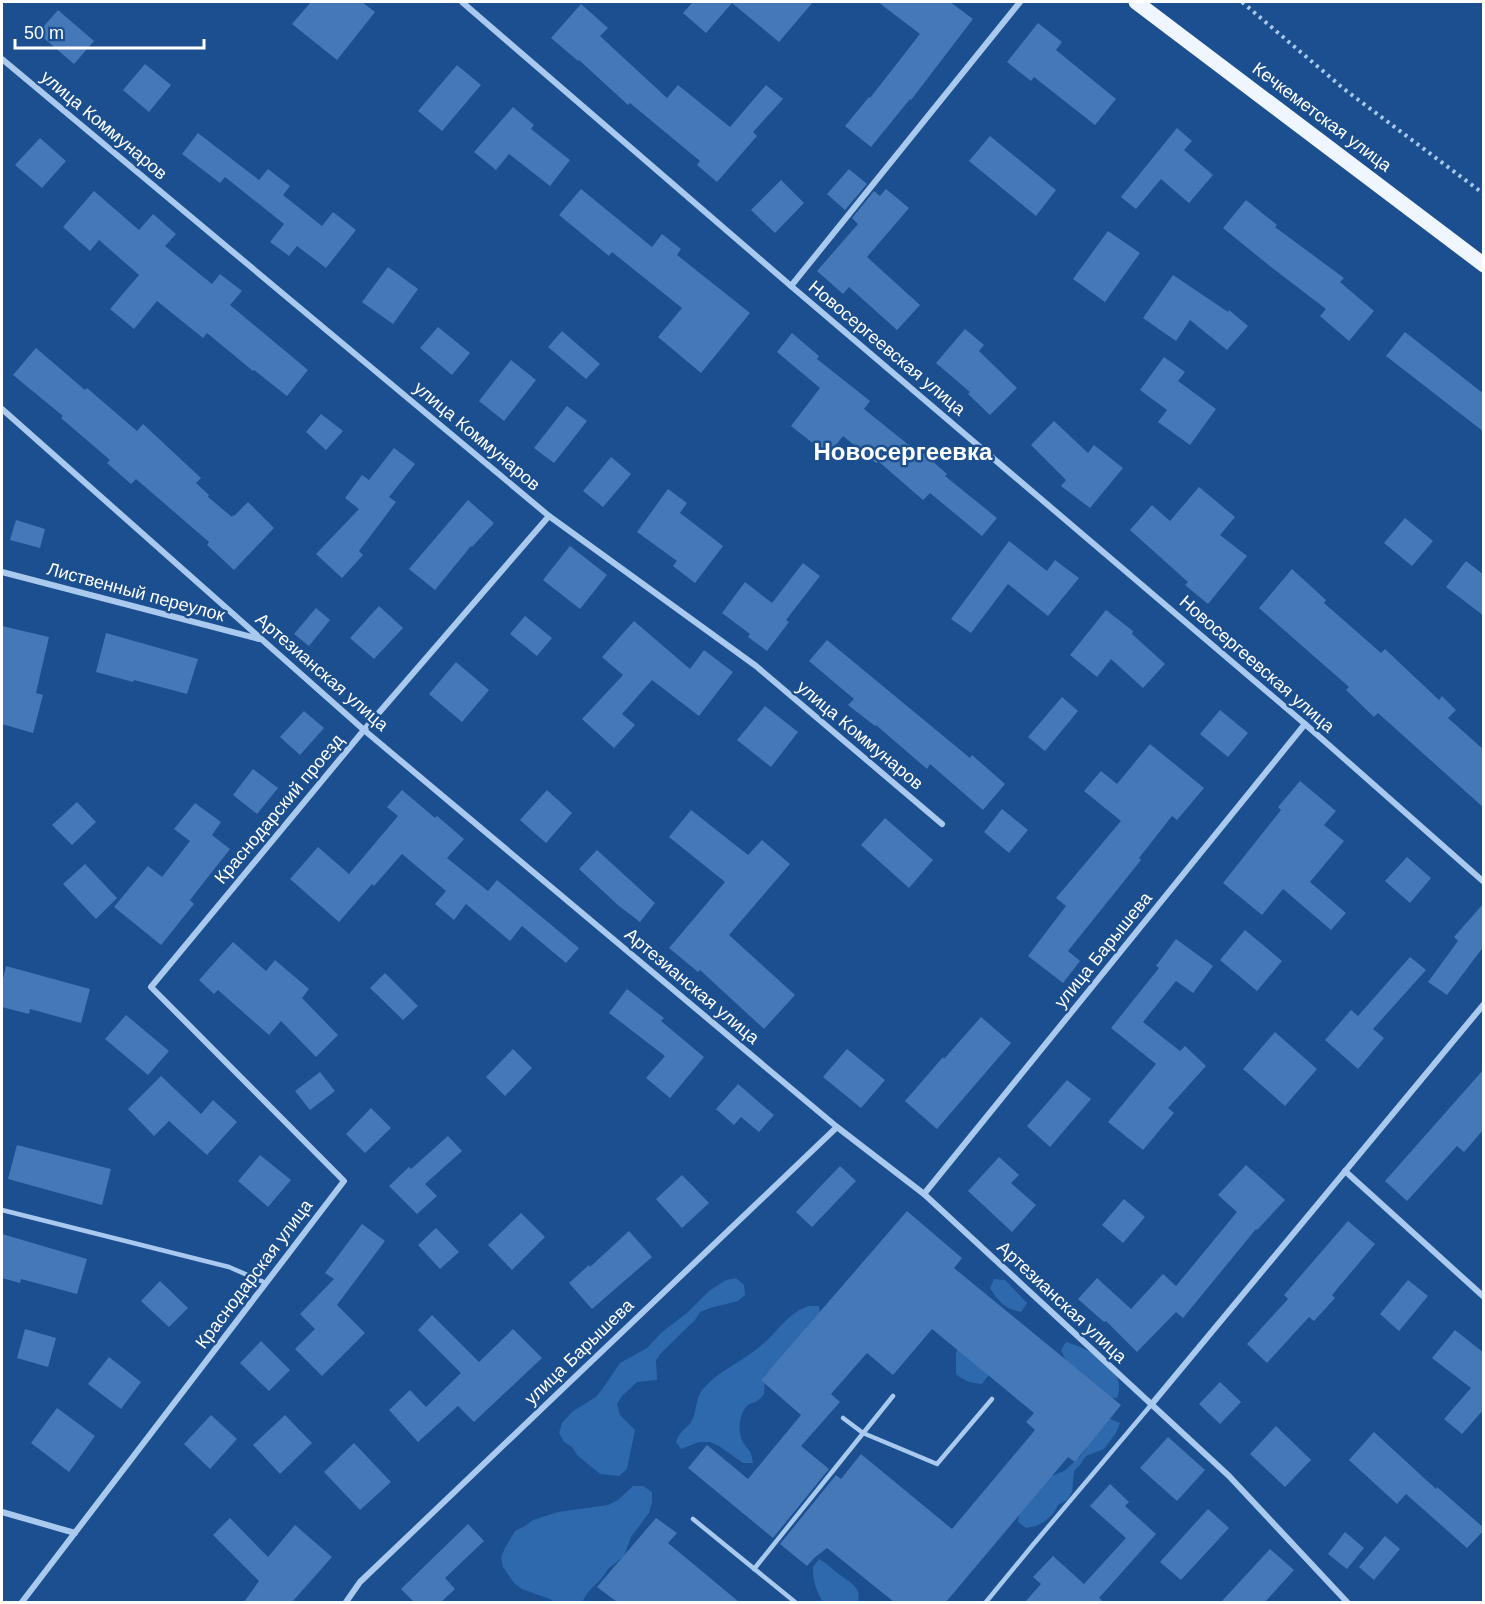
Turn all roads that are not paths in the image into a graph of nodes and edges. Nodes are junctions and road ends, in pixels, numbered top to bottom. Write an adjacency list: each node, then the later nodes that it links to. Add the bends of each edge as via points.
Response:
1 (462, 2): 6 (street, Новосергеевская улица)
2 (1020, 2): 6 (street)
3 (1140, 2): 5 (main road, Кечкеметская улица)
4 (2, 59): 8 (street, улица Коммунаров)
5 (1484, 265)
6 (791, 286): 11 (street, Новосергеевская улица)
7 (2, 410): 10 (street, Артезианская улица)
8 (549, 516): 12 (street, Краснодарский проезд); 13 (street, улица Коммунаров, via 756,666)
9 (2, 572): 10 (street, Лиственный переулок)
10 (262, 640): 12 (street, Артезианская улица)
11 (1305, 724): 14 (street, Новосергеевская улица); 19 (street, улица Барышева)
12 (364, 730): 15 (street, Краснодарский проезд); 17 (street, Артезианская улица)
13 (942, 824)
14 (1484, 882)
15 (151, 987): 21 (street, Краснодарская улица, via 344,1181)
16 (1484, 1004): 18 (street)
17 (837, 1127): 19 (street, Артезианская улица); 33 (street, улица Барышева, via 360,1582)
18 (1345, 1171): 22 (street); 25 (street)
19 (924, 1194): 25 (street, Артезианская улица)
20 (2, 1210): 21 (lane, via 229,1267)
21 (266, 1283): 30 (street, Краснодарская улица)
22 (1484, 1297)
23 (893, 1396): 27 (lane)
24 (992, 1399): 27 (lane, via 938,1464)
25 (1151, 1405): 35 (lane); 36 (street, Артезианская улица, via 1229,1476)
26 (843, 1418): 27 (lane)
27 (863, 1432): 31 (lane)
28 (2, 1512): 30 (street)
29 (693, 1519): 31 (lane)
30 (75, 1533): 32 (street, Краснодарская улица)
31 (754, 1569): 34 (lane)
32 (22, 1602)
33 (346, 1602)
34 (795, 1602)
35 (986, 1602)
36 (1347, 1602)

